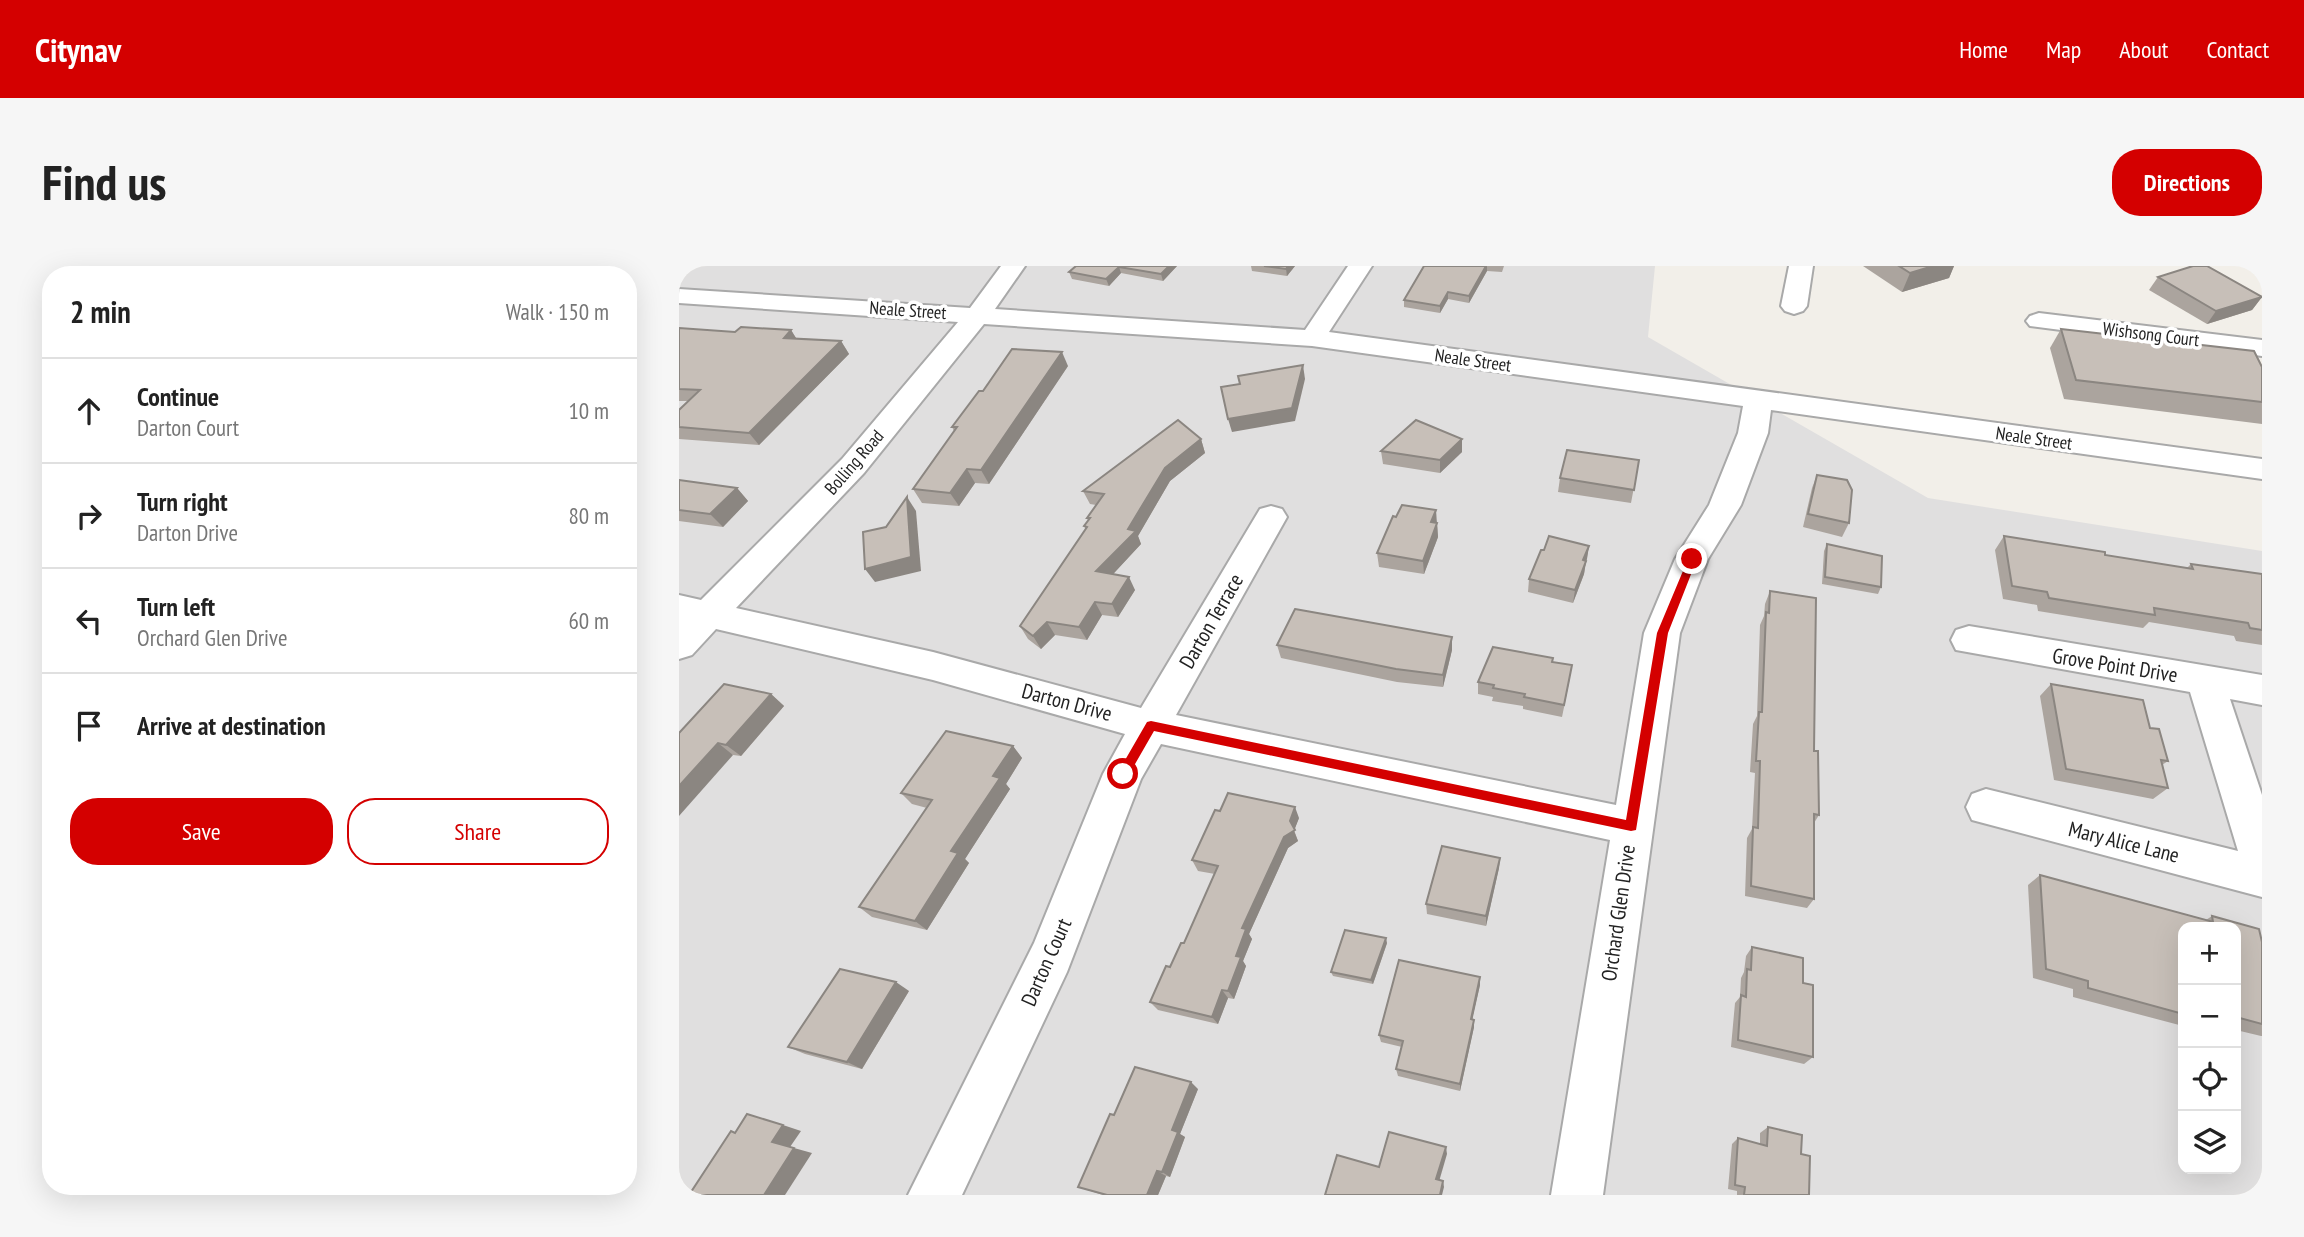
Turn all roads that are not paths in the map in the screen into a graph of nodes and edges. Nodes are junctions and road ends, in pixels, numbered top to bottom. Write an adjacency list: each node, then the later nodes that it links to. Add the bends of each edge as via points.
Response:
1 (1013, 266): 6 (street, Bolling Road)
2 (1360, 266): 8 (street)
3 (1801, 266): 5 (street)
4 (679, 296): 6 (street, Neale Street)
5 (1794, 306)
6 (978, 315): 8 (street, Neale Street); 13 (street, Bolling Road, via 853,466)
7 (2039, 321): 9 (street, Wishsong Court)
8 (1312, 338): 10 (street, Neale Street)
9 (2262, 348)
10 (1758, 400): 11 (street, Neale Street); 20 (street, Orchard Glen Drive, via 1753,433 1725,505 1692,559 1663,633)
11 (2262, 468)
12 (1271, 517): 18 (street, Darton Terrace)
13 (694, 611): 15 (street, Bolling Road); 18 (street, Darton Drive, via 933,666)
14 (1969, 640): 16 (street, Grove Point Drive)
15 (679, 645)
16 (2205, 680): 17 (street, Grove Point Drive); 21 (street)
17 (2262, 690)
18 (1151, 726): 20 (street, Darton Drive); 23 (street, Darton Court, via 1123,774 1051,956)
19 (1986, 807): 22 (street, Mary Alice Lane)
20 (1631, 826): 24 (street, Orchard Glen Drive)
21 (2262, 859)
22 (2262, 877)
23 (934, 1195)
24 (1577, 1195)

